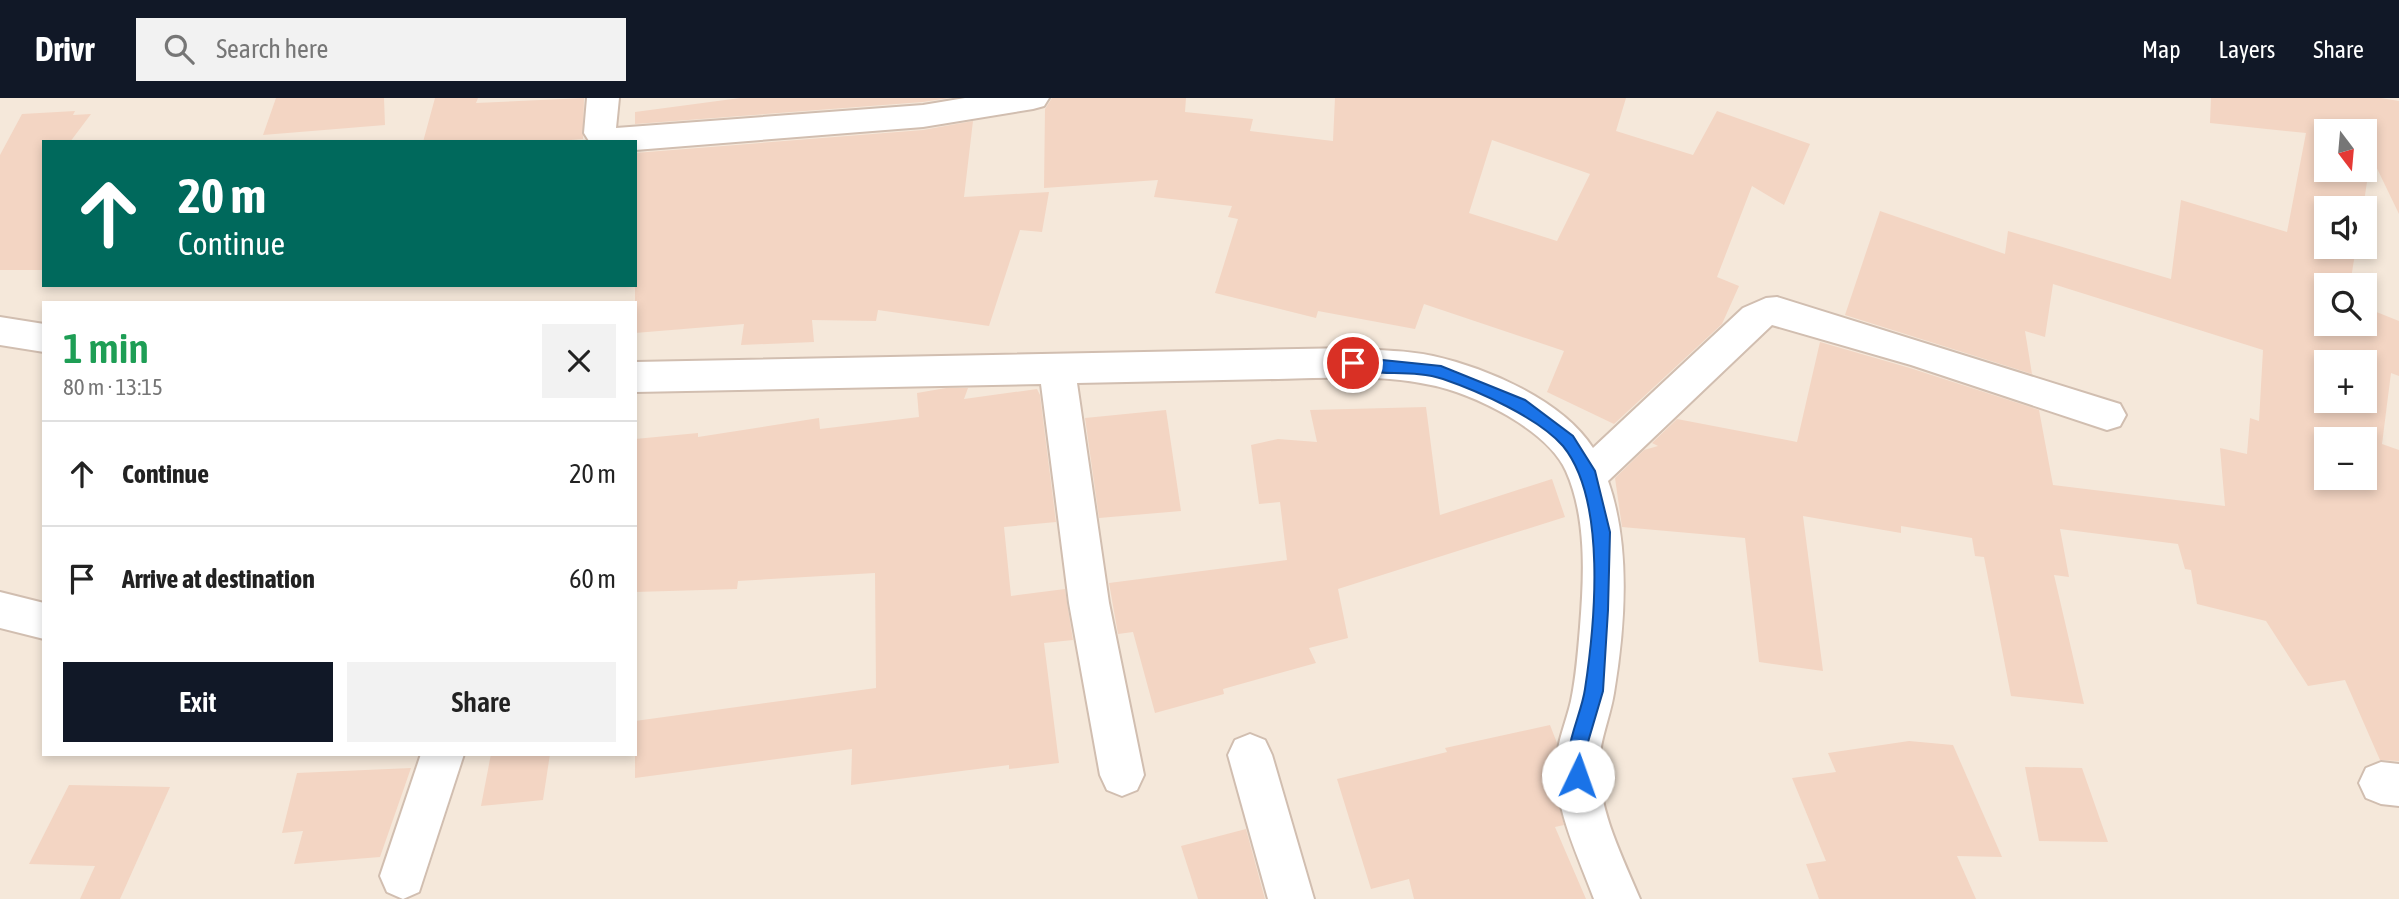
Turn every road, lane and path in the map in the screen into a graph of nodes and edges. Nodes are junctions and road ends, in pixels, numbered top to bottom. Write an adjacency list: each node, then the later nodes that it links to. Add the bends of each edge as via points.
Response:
1 (603, 98): 3 (street, via 600,133 607,140 923,116)
2 (1033, 98): 3 (street)
3 (992, 101)
4 (0, 331): 5 (street)
5 (42, 338)
6 (1057, 369): 7 (street); 9 (street, via 1353,363 1441,372 1519,404 1567,440); 14 (street, via 1088,603)
7 (637, 377)
8 (2107, 415): 9 (street, via 1911,351 1777,311 1766,312)
9 (1589, 475): 17 (street, via 1602,532 1600,610 1594,691 1579,742 1578,776 1594,839)
10 (0, 610): 11 (street)
11 (42, 620)
12 (1250, 755): 16 (street)
13 (442, 756): 15 (street)
14 (1122, 775)
15 (403, 876)
16 (1291, 899)
17 (1617, 899)

